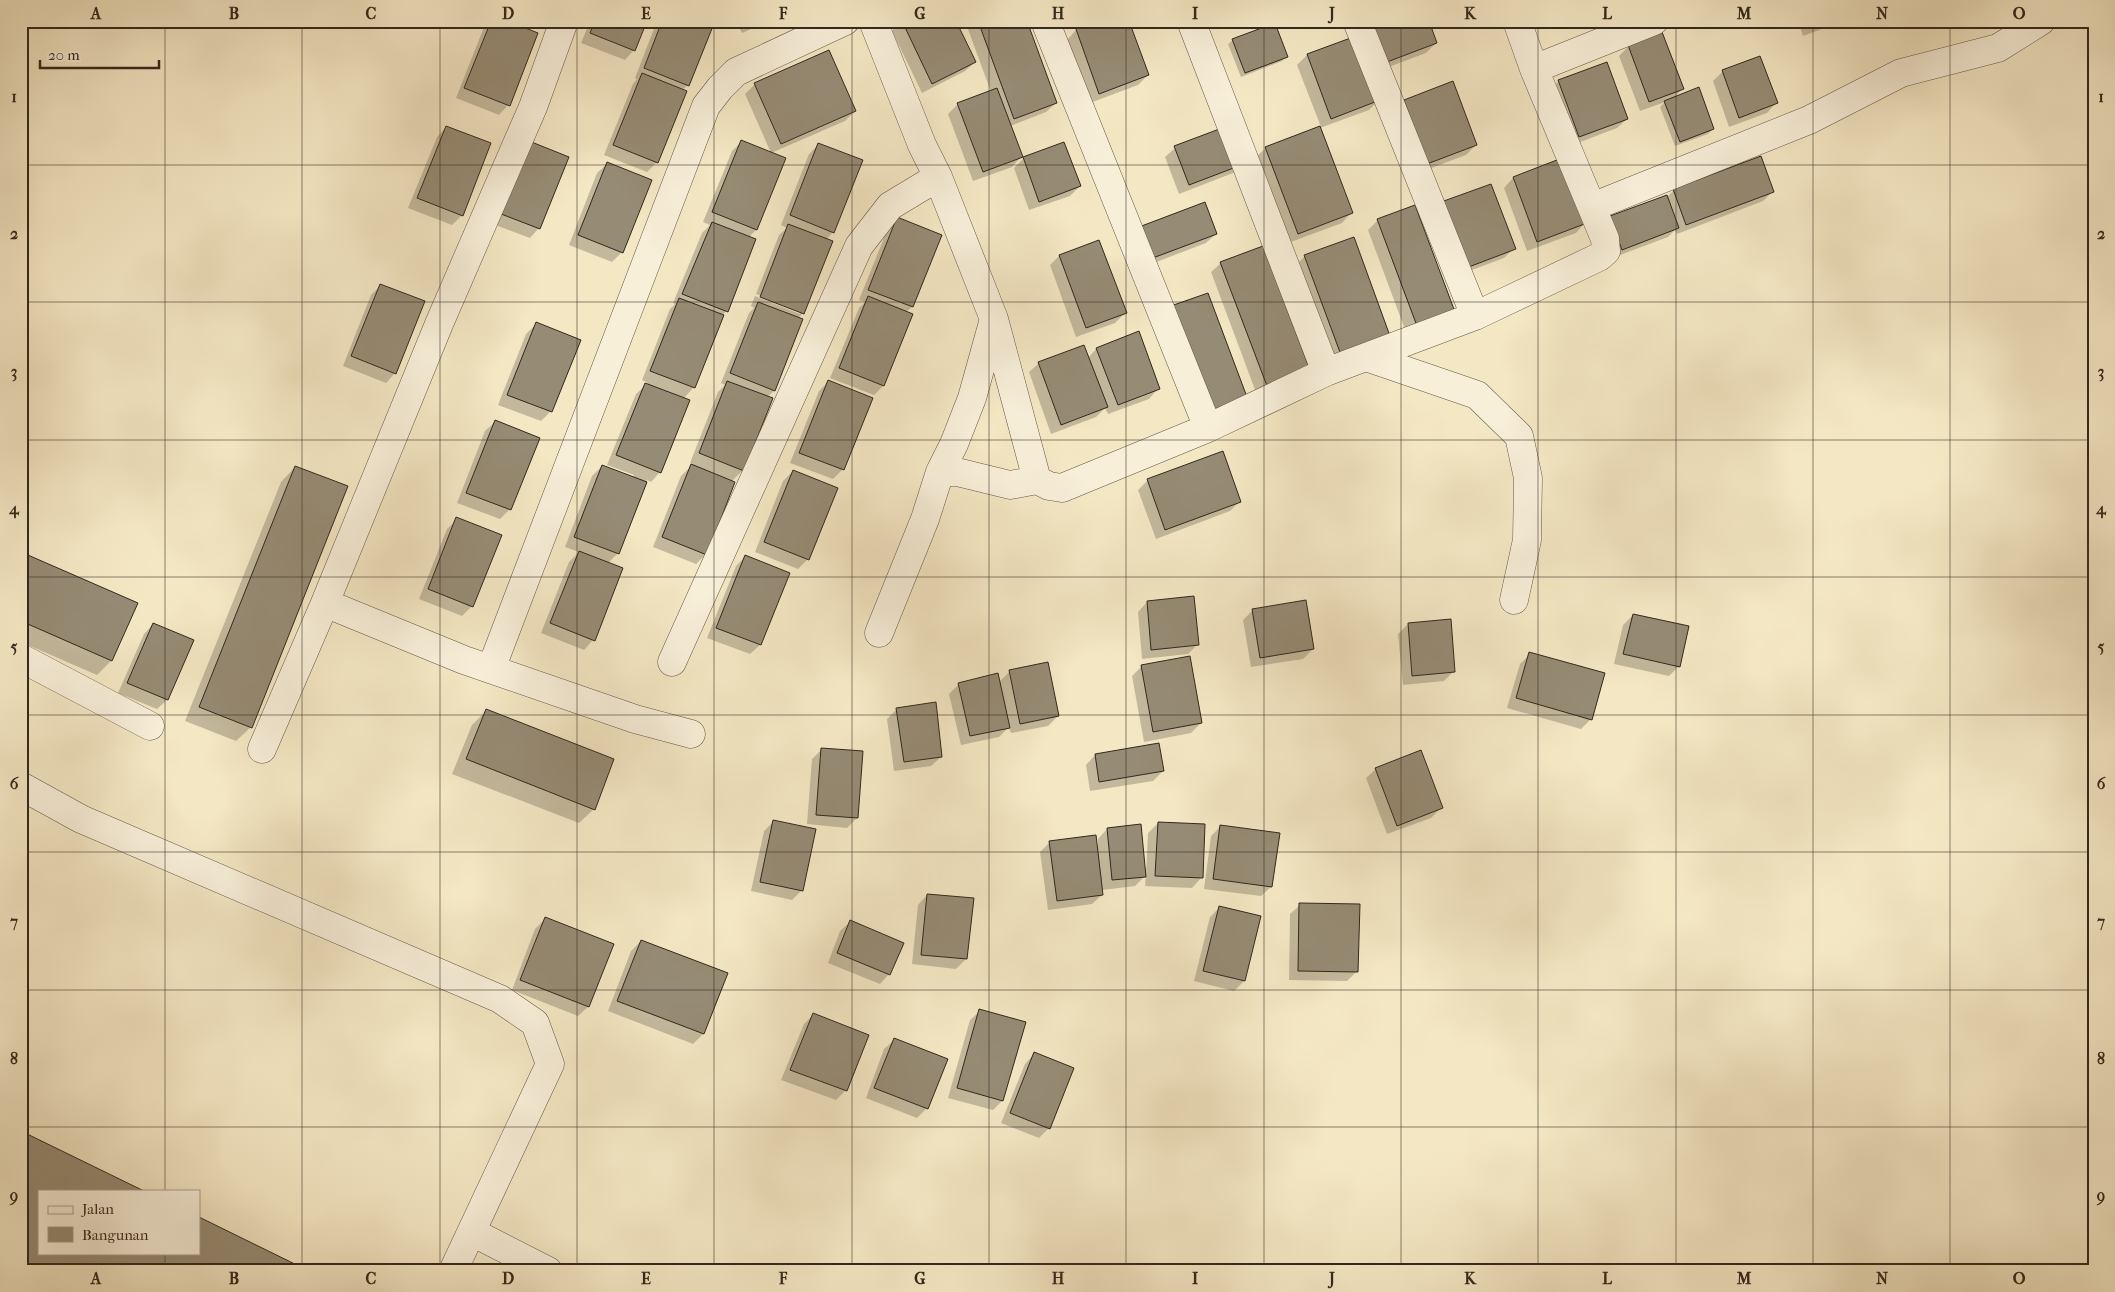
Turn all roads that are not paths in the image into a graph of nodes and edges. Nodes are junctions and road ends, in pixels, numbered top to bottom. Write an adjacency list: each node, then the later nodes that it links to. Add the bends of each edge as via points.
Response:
1 (564, 21): 21 (street, via 533,107 435,333)
2 (845, 21): 25 (street, via 736,72 706,106)
3 (873, 21): 11 (street, via 922,145)
4 (1045, 21): 17 (street)
5 (1192, 21): 16 (street)
6 (1357, 21): 13 (street)
7 (1517, 21): 10 (street)
8 (1654, 21): 10 (street)
9 (2041, 21): 12 (street, via 1998,48 1900,73 1810,120)
10 (1534, 69): 12 (street)
11 (938, 176): 14 (street); 24 (street, via 890,206 859,246)
12 (1592, 207): 13 (street, via 1605,240 1606,252)
13 (1475, 316): 15 (street)
14 (994, 319): 18 (street, via 972,398); 19 (street)
15 (1366, 357): 16 (street); 20 (street, via 1477,394 1519,436 1528,478 1527,540)
16 (1326, 372): 17 (street)
17 (1208, 428): 19 (street, via 1062,488)
18 (940, 472): 19 (street, via 957,472 1010,485); 22 (street)
19 (1038, 480)
20 (1514, 600)
21 (325, 602): 25 (street); 28 (street)
22 (880, 633)
23 (21, 658): 26 (street)
24 (672, 662)
25 (491, 669): 27 (street)
26 (150, 726)
27 (691, 734)
28 (262, 749)
29 (21, 786): 30 (street, via 81,819 500,999 535,1023 550,1064)
30 (472, 1232): 31 (street); 32 (street)
31 (454, 1271)
32 (548, 1271)

